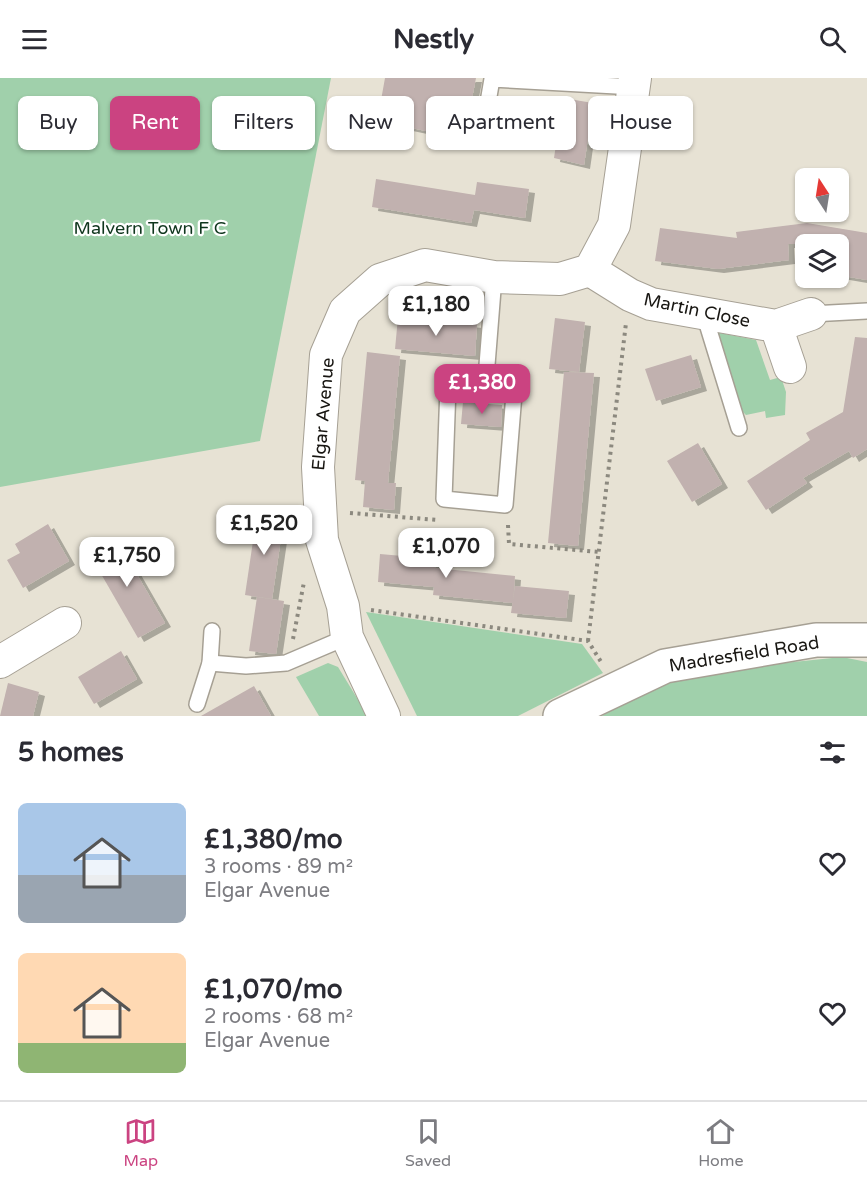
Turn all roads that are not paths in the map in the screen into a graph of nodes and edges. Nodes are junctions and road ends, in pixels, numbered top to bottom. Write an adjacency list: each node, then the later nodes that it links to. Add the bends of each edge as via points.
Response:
1 (634, 83): 2 (lane, via 492,80); 3 (street, via 614,225)
2 (489, 96)
3 (590, 270): 4 (street, Elgar Avenue, via 560,279); 6 (street, Martin Close, via 651,304)
4 (494, 277): 10 (lane); 14 (street, Elgar Avenue, via 424,266 381,280 345,311 326,355 319,511 324,549 343,606)
5 (867, 311): 7 (lane)
6 (704, 314): 8 (street, Martin Close); 11 (lane)
7 (811, 314): 8 (street, Martin Close)
8 (776, 326): 9 (street, Martin Close)
9 (790, 368)
10 (485, 390): 10 (lane, via 448,387 444,499 505,505 514,394)
11 (739, 428)
12 (65, 623): 16 (street)
13 (212, 631): 17 (lane)
14 (347, 637): 17 (lane, via 292,661 246,666); 19 (street, Elgar Avenue)
15 (867, 640): 20 (street, Madresfield Road, via 816,640 665,666)
16 (0, 662)
17 (210, 663): 18 (lane)
18 (197, 704)
19 (384, 716)
20 (560, 716)

